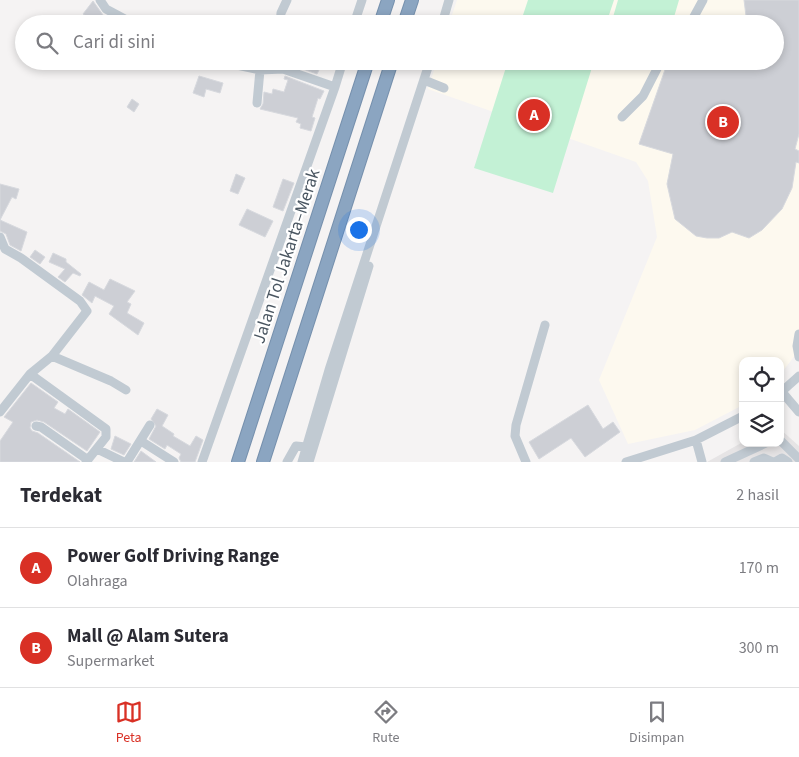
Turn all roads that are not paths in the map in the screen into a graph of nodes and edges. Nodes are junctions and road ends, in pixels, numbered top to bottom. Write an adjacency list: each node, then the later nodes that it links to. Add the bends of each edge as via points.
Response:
1 (100, 0): 8 (street, via 106,9)
2 (287, 0): 9 (street)
3 (362, 0): 10 (street)
4 (388, 0): 11 (highway)
5 (412, 0): 12 (highway)
6 (449, 0): 13 (street)
7 (703, 0): 14 (street)
8 (117, 15)
9 (281, 15)
10 (357, 15)
11 (383, 15)
12 (407, 15)
13 (445, 15)
14 (695, 15)
15 (260, 70): 25 (street)
16 (295, 70): 23 (street)
17 (340, 70): 23 (street)
18 (365, 70): 54 (highway, Jalan Tol Jakarta–Merak)
19 (389, 70): 55 (highway)
20 (427, 70): 22 (street)
21 (656, 70): 26 (street, via 643,96)
22 (424, 80): 24 (street); 27 (street)
23 (335, 87): 53 (street)
24 (444, 88)
25 (257, 103)
26 (622, 117)
27 (379, 222): 46 (street); 58 (street, via 368,273)
28 (0, 237): 31 (street, via 5,249 85,306 87,311)
29 (545, 325): 59 (street, via 516,426 515,436)
30 (799, 334): 32 (street)
31 (52, 356): 33 (street); 36 (street)
32 (799, 357)
33 (30, 374): 38 (street); 48 (street, via 106,429 106,436)
34 (799, 376): 35 (street)
35 (784, 389)
36 (126, 390)
37 (784, 395): 39 (street)
38 (0, 412)
39 (799, 412)
40 (739, 418): 43 (street)
41 (150, 425): 44 (street)
42 (36, 426): 50 (street)
43 (696, 440): 60 (street); 61 (street)
44 (141, 441): 51 (street); 52 (street)
45 (784, 444): 49 (street)
46 (306, 447): 56 (street, via 296,446); 57 (street)
47 (757, 447): 62 (street)
48 (97, 449): 50 (street); 51 (street)
49 (799, 459)
50 (87, 461)
51 (126, 462)
52 (174, 462)
53 (202, 462)
54 (238, 462)
55 (263, 462)
56 (287, 462)
57 (302, 462)
58 (310, 462)
59 (526, 462)
60 (626, 462)
61 (702, 462)
62 (725, 462)
63 (754, 462): 64 (street, via 764,458)
64 (774, 462): 65 (street, via 782,458)
65 (788, 462)

